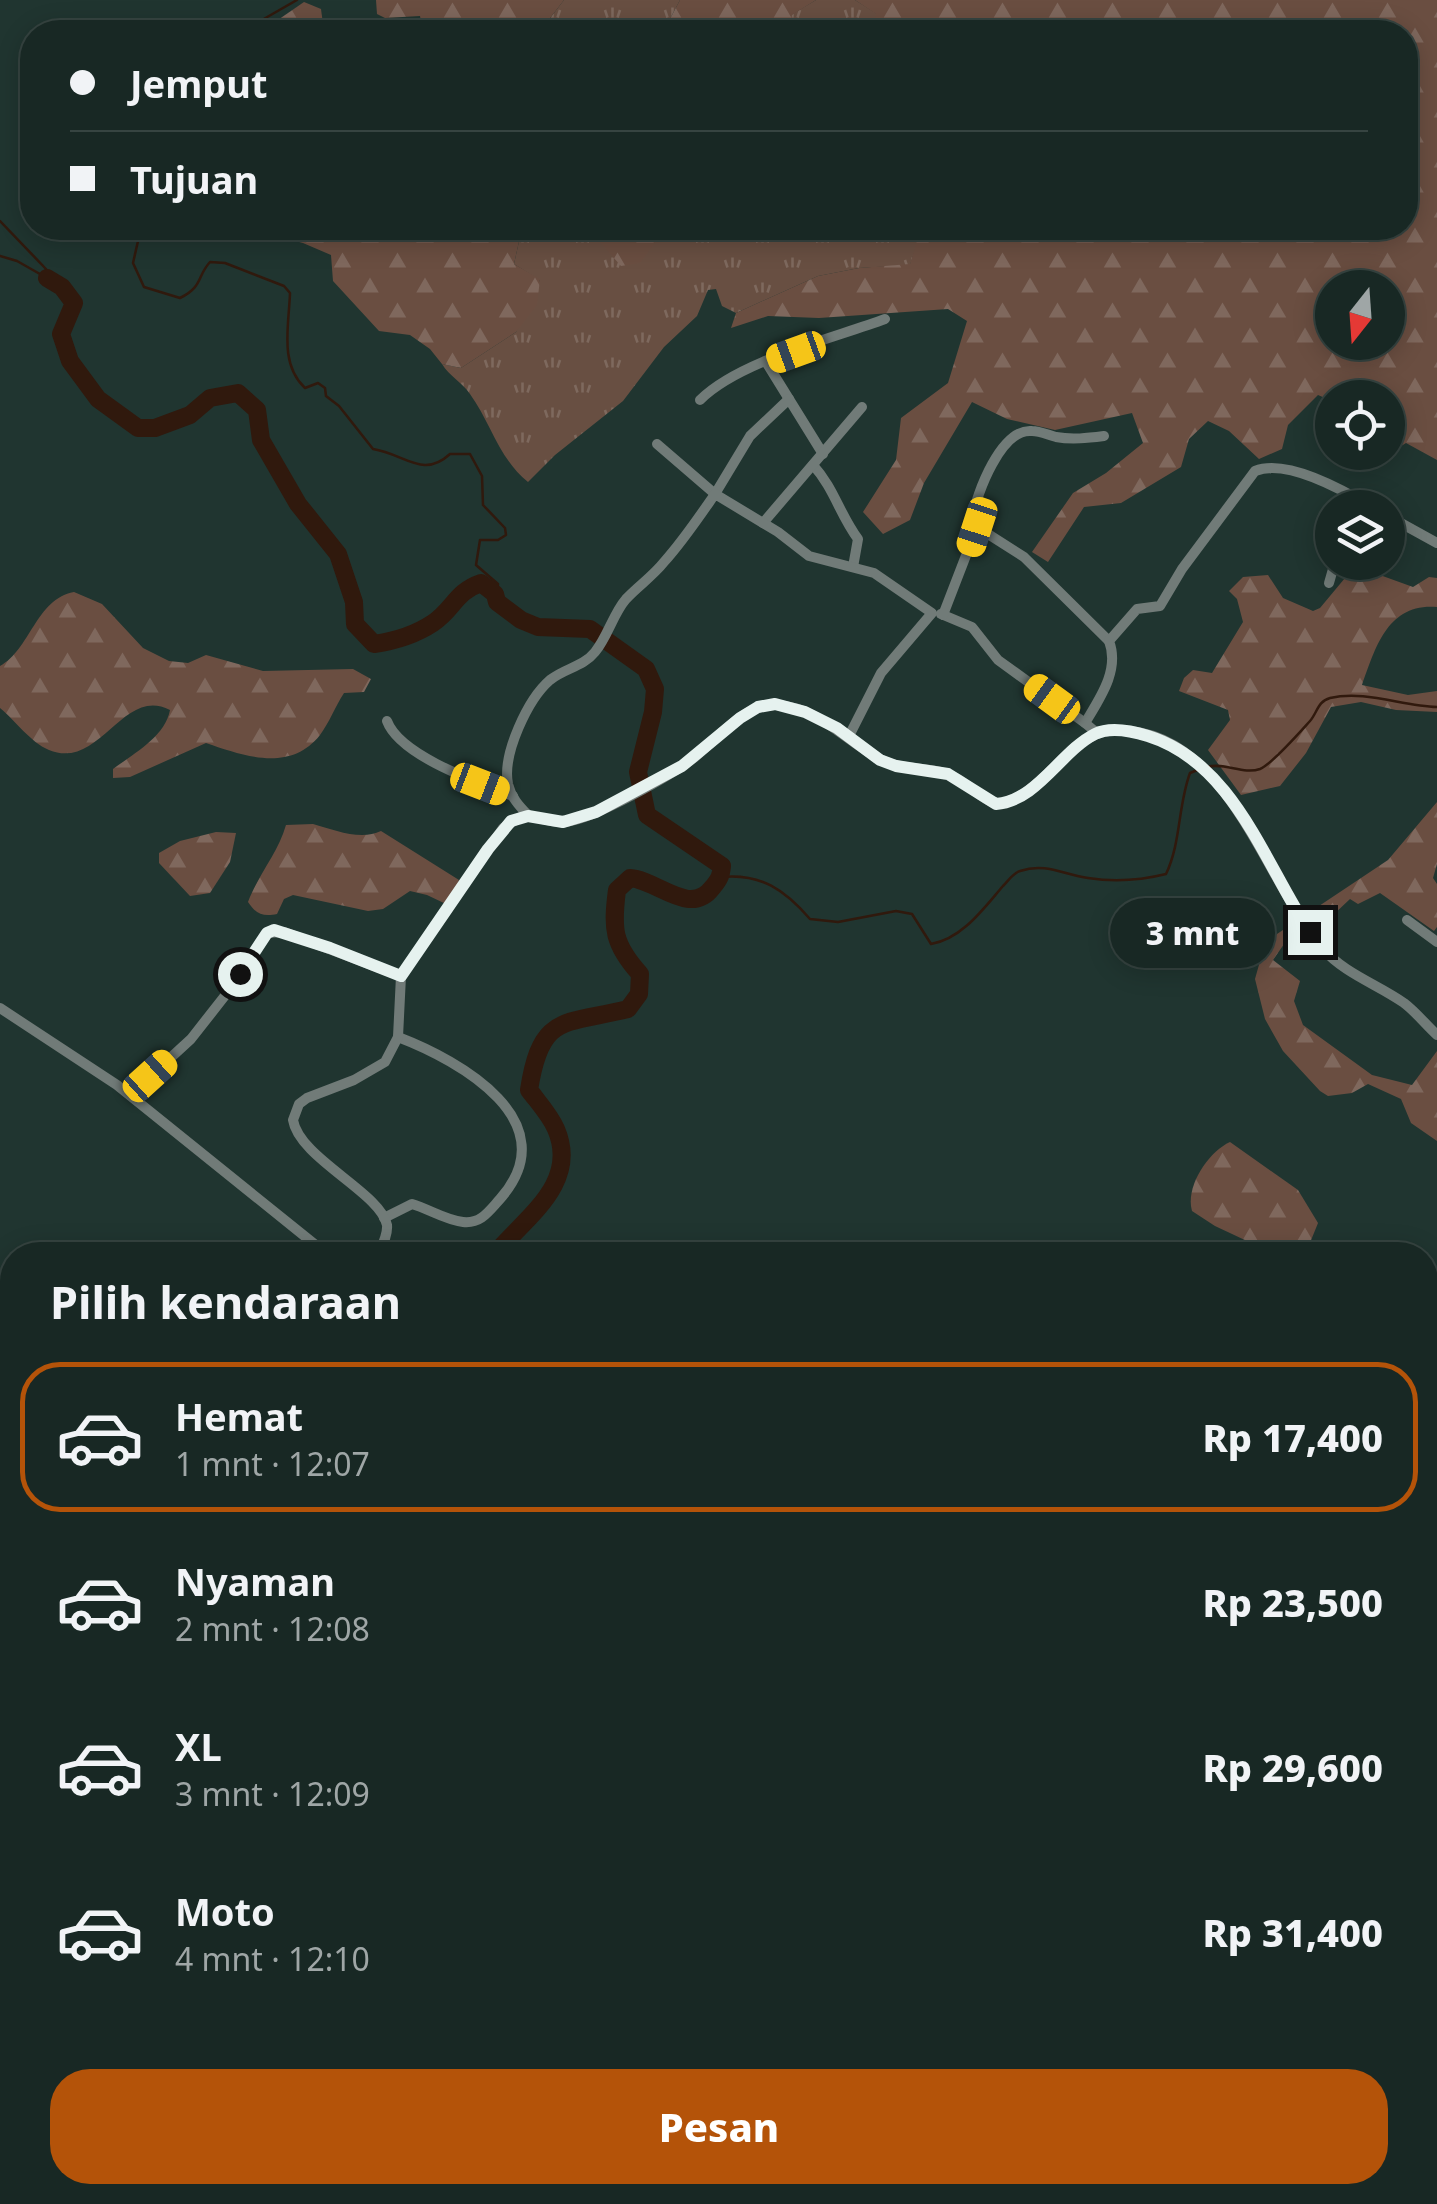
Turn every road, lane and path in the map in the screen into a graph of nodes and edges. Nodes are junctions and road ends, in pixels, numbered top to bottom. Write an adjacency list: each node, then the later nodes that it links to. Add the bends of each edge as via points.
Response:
1 (885, 319): 2 (street)
2 (766, 362): 3 (street); 4 (street, via 717,383)
3 (789, 398): 8 (street); 11 (street, via 750,436)
4 (700, 400)
5 (862, 407): 8 (street)
6 (1104, 436): 14 (street, via 1066,438 1030,430 1014,436 980,491 972,518)
7 (657, 444): 11 (street)
8 (824, 454): 9 (street)
9 (813, 466): 12 (street); 16 (street, via 832,486 858,539)
10 (1328, 490): 20 (street, via 1281,467 1255,471 1160,606 1137,609)
11 (715, 494): 12 (street); 25 (street, via 667,559 624,601 595,652 550,680 523,716 508,765)
12 (763, 523): 16 (street, via 808,556)
13 (1405, 526): 15 (street)
14 (977, 527): 19 (street); 20 (street, via 1024,558)
15 (1437, 544)
16 (853, 568): 19 (street, via 890,582)
17 (1329, 580): 18 (street)
18 (1328, 583)
19 (937, 614): 22 (street, via 972,627 998,660); 24 (street, via 881,673)
20 (1109, 640): 22 (street, via 1109,678)
21 (387, 721): 25 (street, via 396,737 438,764)
22 (1085, 724): 23 (street)
23 (1096, 733): 24 (street, via 1002,804 948,774 880,760); 31 (street, via 1138,733 1196,760 1231,800 1324,950)
24 (849, 736): 26 (street, via 805,712 758,707 693,758 624,797 575,820)
25 (512, 796): 26 (street)
26 (528, 816): 29 (street, via 503,828)
27 (1407, 920): 28 (street)
28 (1437, 942)
29 (401, 976): 32 (street); 33 (street, via 284,932 267,933 192,1039)
30 (0, 1008): 33 (street)
31 (1437, 1033)
32 (398, 1037): 34 (street, via 385,1062 306,1098 292,1120 299,1136); 34 (street, via 447,1059 510,1109 523,1154 510,1188 476,1222 412,1204)
33 (130, 1095): 35 (street)
34 (384, 1218): 36 (street)
35 (312, 1242)
36 (382, 1242)

